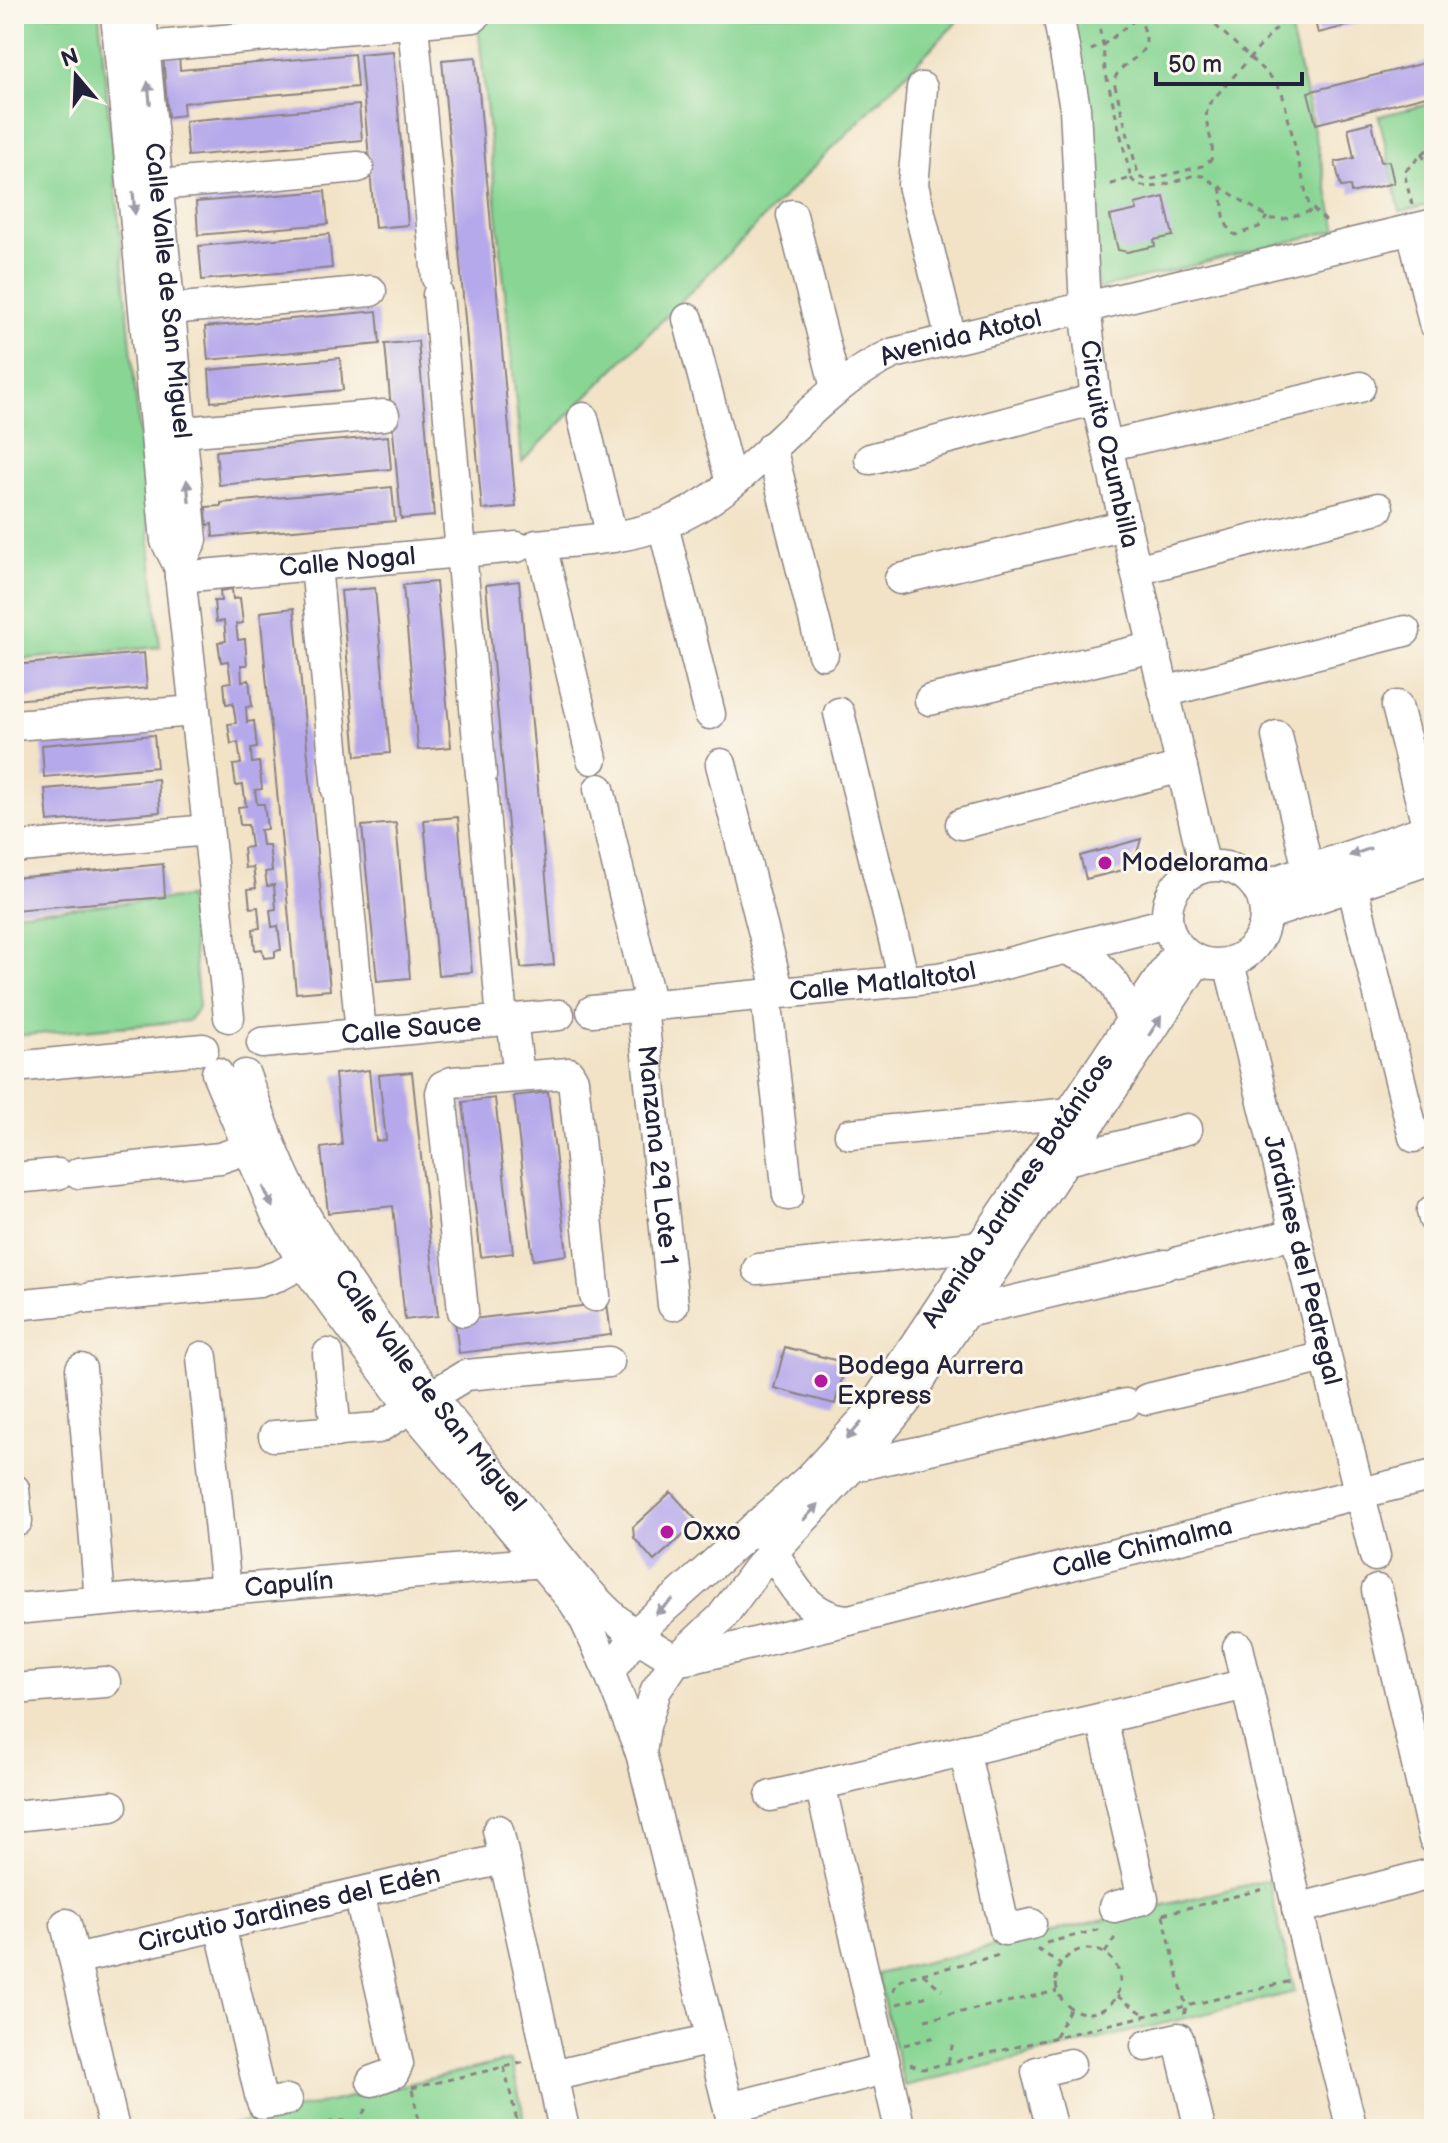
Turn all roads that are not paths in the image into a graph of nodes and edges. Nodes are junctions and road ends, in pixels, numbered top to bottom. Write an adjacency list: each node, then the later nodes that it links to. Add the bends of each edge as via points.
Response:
1 (116, 14): 6 (street, Calle Valle de San Miguel)
2 (141, 14): 6 (street, Calle Valle de San Miguel)
3 (1058, 14): 13 (street, Circuito Ozumbilla, via 1075,108)
4 (474, 17): 5 (street)
5 (412, 18): 6 (street); 33 (street)
6 (132, 49): 9 (street, Calle Valle de San Miguel, one-way to 6); 36 (street, Calle Valle de San Miguel, one-way to 36, via 166,541)
7 (922, 88): 17 (street, via 913,185)
8 (358, 167): 9 (street)
9 (158, 185): 14 (street, Calle Valle de San Miguel)
10 (792, 215): 19 (street)
11 (1421, 227): 13 (street, Avenida Atotol); 16 (street)
12 (371, 291): 14 (street)
13 (1085, 307): 17 (street, Avenida Atotol); 20 (street, Circuito Ozumbilla)
14 (170, 309): 23 (street, Calle Valle de San Miguel)
15 (688, 319): 27 (street)
16 (1434, 323)
17 (951, 339): 19 (street, Avenida Atotol, via 894,353)
18 (1360, 387): 24 (street)
19 (836, 388): 25 (street, Avenida Atotol)
20 (1096, 399): 24 (street, Circuito Ozumbilla); 26 (street)
21 (384, 415): 23 (street)
22 (583, 418): 31 (street)
23 (182, 432): 36 (street, Calle Valle de San Miguel, one-way to 23, via 192,540)
24 (1107, 446): 30 (street, Circuito Ozumbilla)
25 (771, 447): 27 (street, Avenida Atotol); 40 (street)
26 (870, 459)
27 (731, 483): 29 (street, Avenida Atotol)
28 (1378, 508): 35 (street)
29 (663, 525): 31 (street, Avenida Atotol); 46 (street)
30 (1126, 525): 35 (street, Circuito Ozumbilla); 37 (street)
31 (612, 537): 32 (street, Avenida Atotol)
32 (531, 546): 33 (street, Calle Nogal); 49 (street)
33 (462, 552): 34 (street, Calle Nogal); 70 (street)
34 (316, 565): 36 (street, Calle Nogal); 72 (street)
35 (1136, 570): 39 (street, Circuito Ozumbilla)
36 (179, 572): 44 (street, Calle Valle de San Miguel)
37 (900, 579)
38 (1405, 631): 41 (street)
39 (1154, 647): 41 (street, Circuito Ozumbilla); 42 (street)
40 (823, 654)
41 (1164, 692): 51 (street, Circuito Ozumbilla)
42 (930, 700)
43 (1397, 706): 55 (street)
44 (195, 711): 47 (street); 54 (street, Calle Valle de San Miguel)
45 (839, 713): 64 (street)
46 (710, 714)
47 (14, 725)
48 (1277, 736): 58 (street)
49 (592, 759)
50 (721, 764): 65 (street)
51 (1182, 767): 53 (street); 57 (street, Circuito Ozumbilla)
52 (599, 789): 66 (street, Manzana 29 Lote 1)
53 (961, 824)
54 (208, 830): 56 (street); 69 (street, Calle Valle de San Miguel)
55 (1432, 838): 58 (street, one-way to 58); 59 (street)
56 (21, 847)
57 (1205, 867): 60 (street, via 1234,869); 61 (street, via 1183,879 1170,899)
58 (1308, 870): 60 (street)
59 (1352, 885): 60 (street); 80 (street)
60 (1262, 901): 63 (street, via 1262,936 1248,953)
61 (1181, 944): 62 (street, Calle Matlaltotol); 63 (street, via 1213,964); 71 (street, Avenida Jardines Botánicos); 82 (street, Avenida Jardines Botánicos, one-way to 61)
62 (1066, 949): 64 (street, Calle Matlaltotol); 71 (street, via 1096,963 1115,985)
63 (1229, 963): 85 (street, Jardines del Pedregal)
64 (904, 981): 65 (street, Calle Matlaltotol)
65 (772, 994): 66 (street, Calle Matlaltotol); 84 (street)
66 (647, 1006): 67 (street, Calle Matlaltotol); 91 (street, Manzana 29 Lote 1)
67 (592, 1011)
68 (559, 1015): 70 (street, Calle Sauce)
69 (229, 1017): 73 (street, via 247,1021); 74 (street, via 206,1036)
70 (507, 1019): 72 (street, Calle Sauce); 76 (street)
71 (1132, 1019): 77 (street, Avenida Jardines Botánicos)
72 (361, 1033): 73 (street, Calle Sauce)
73 (262, 1043): 74 (street, via 255,1067)
74 (222, 1065): 75 (street); 81 (street, Calle Valle de San Miguel)
75 (14, 1067)
76 (519, 1076): 89 (street, via 566,1071 573,1080); 92 (street, via 452,1082 441,1089)
77 (1071, 1113): 79 (street); 86 (street, Avenida Jardines Botánicos)
78 (1187, 1129): 82 (street)
79 (850, 1134)
80 (1414, 1137)
81 (258, 1145): 83 (street, via 198,1161); 87 (street, Calle Valle de San Miguel, via 296,1200)
82 (1067, 1160): 93 (street, Avenida Jardines Botánicos)
83 (14, 1178)
84 (788, 1195)
85 (1295, 1234): 93 (street); 96 (street, Jardines del Pedregal)
86 (982, 1246): 88 (street); 107 (street, Avenida Jardines Botánicos, one-way to 107, via 868,1415)
87 (315, 1256): 90 (street, via 259,1282); 99 (street, Calle Valle de San Miguel)
88 (758, 1269)
89 (595, 1296)
90 (14, 1305)
91 (673, 1305)
92 (463, 1311)
93 (967, 1312): 102 (street, Avenida Jardines Botánicos, via 907,1400)
94 (328, 1354): 100 (street)
95 (202, 1357): 113 (street)
96 (1326, 1357): 102 (street); 105 (street, Jardines del Pedregal)
97 (609, 1362): 99 (street, via 466,1375)
98 (81, 1369): 115 (street)
99 (421, 1402): 100 (street, via 378,1428); 111 (street, Calle Valle de San Miguel)
100 (336, 1432): 101 (street)
101 (274, 1436)
102 (852, 1467): 108 (street, Avenida Jardines Botánicos, one-way to 102)
103 (1434, 1475): 105 (street, Calle Chimalma)
104 (14, 1489): 106 (street)
105 (1360, 1494): 109 (street, Jardines del Pedregal); 118 (street, Calle Chimalma)
106 (17, 1521)
107 (759, 1525): 108 (street); 110 (street, Avenida Jardines Botánicos)
108 (773, 1551): 112 (street, Avenida Jardines Botánicos); 118 (street, via 805,1600 823,1613)
109 (1375, 1556)
110 (723, 1557): 112 (street); 119 (street, Avenida Jardines Botánicos, one-way to 119)
111 (551, 1562): 113 (street, Capulín); 117 (street, Calle Valle de San Miguel, via 564,1590)
112 (741, 1588): 121 (street, Avenida Jardines Botánicos, via 721,1618)
113 (226, 1590): 115 (street, Capulín)
114 (1377, 1590): 133 (street)
115 (100, 1601): 116 (street, Capulín)
116 (14, 1609)
117 (593, 1611): 119 (street, Calle Valle de San Miguel); 122 (street, Calle Valle de San Miguel)
118 (849, 1620): 121 (street, Calle Chimalma)
119 (635, 1635): 121 (street, Calle Valle de San Miguel); 122 (street, Avenida Jardines Botánicos)
120 (1238, 1647): 124 (street)
121 (677, 1659): 128 (street, Avenida Jardines Botánicos, via 656,1690)
122 (609, 1672): 128 (street, Avenida Jardines Botánicos)
123 (105, 1682): 125 (street)
124 (1247, 1684): 126 (street); 136 (street)
125 (14, 1689)
126 (1102, 1719): 127 (street); 137 (street, via 1153,1906)
127 (964, 1750): 129 (street); 140 (street, via 1005,1930)
128 (641, 1753): 142 (street, Avenida Jardines Botánicos)
129 (820, 1784): 130 (street); 146 (street)
130 (771, 1796)
131 (112, 1806): 132 (street)
132 (14, 1816)
133 (1434, 1839)
134 (1434, 1873): 136 (street)
135 (359, 1893): 139 (street, Circutio Jardines del Edén); 145 (street, Circutio Jardines del Edén, via 501,1844); 147 (street, via 398,2064)
136 (1294, 1896): 155 (street)
137 (1111, 1917)
138 (66, 1924): 141 (street)
139 (220, 1926): 141 (street, Circutio Jardines del Edén); 148 (street, via 261,2099 268,2105)
140 (1032, 1935)
141 (75, 1959): 150 (street)
142 (712, 2039): 145 (street); 149 (street, Avenida Jardines Botánicos)
143 (1146, 2046): 154 (street, via 1178,2038)
144 (1070, 2064): 153 (street, via 1037,2072)
145 (550, 2066): 151 (street)
146 (885, 2069): 149 (street); 152 (street)
147 (373, 2089)
148 (287, 2100)
149 (732, 2118)
150 (114, 2129)
151 (564, 2129)
152 (900, 2129)
153 (1052, 2129)
154 (1200, 2129)
155 (1352, 2129)

